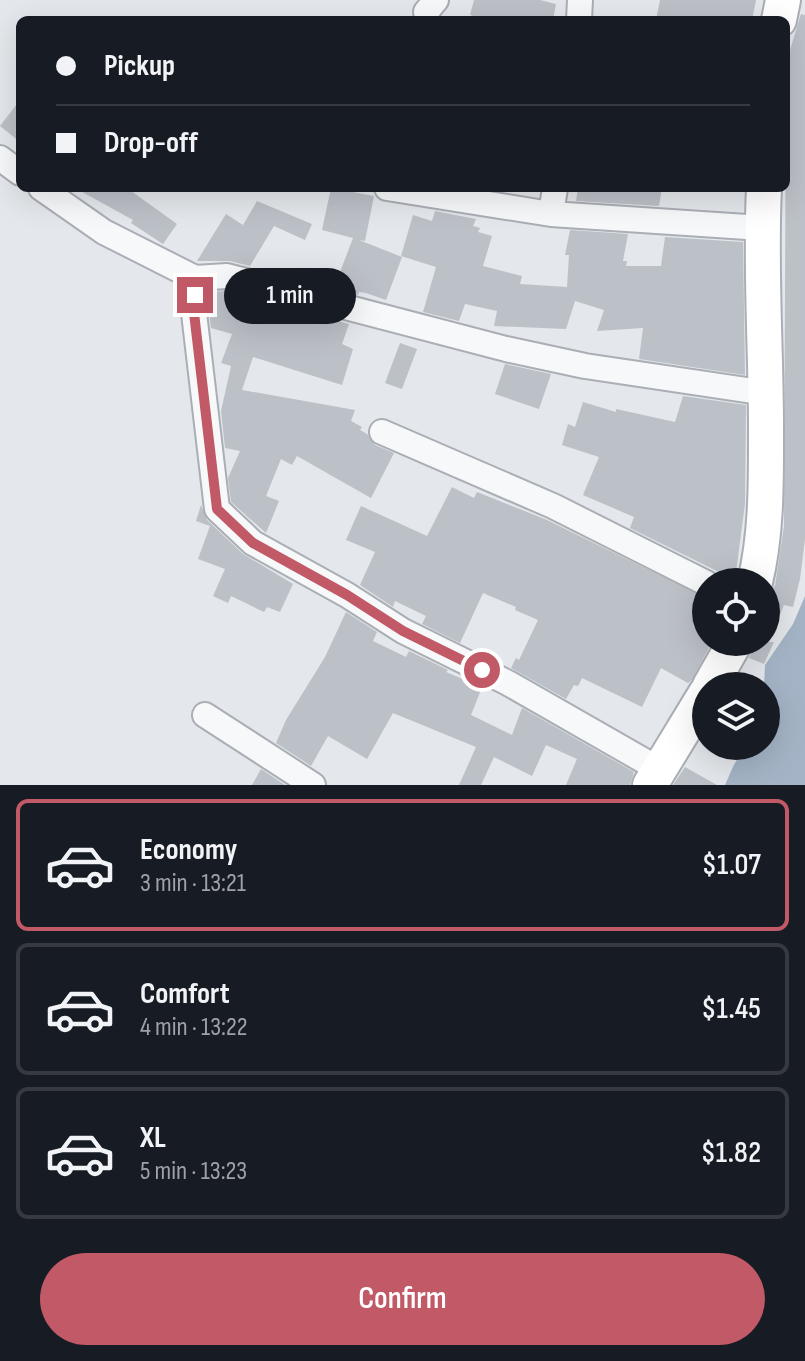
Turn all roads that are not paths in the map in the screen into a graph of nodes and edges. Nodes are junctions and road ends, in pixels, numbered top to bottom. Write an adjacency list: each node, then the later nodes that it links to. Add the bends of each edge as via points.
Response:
1 (47, 192): 7 (street, via 104,232)
2 (412, 192): 5 (street)
3 (554, 192): 5 (street)
4 (764, 192): 6 (main road)
5 (551, 214): 6 (street)
6 (762, 228): 8 (main road)
7 (195, 278): 8 (street, via 227,276 585,366); 14 (street, via 194,313 217,509 253,543 403,631 508,683)
8 (767, 393): 10 (main road, via 766,488)
9 (382, 432): 11 (street, via 553,506)
10 (757, 568)
11 (692, 576)
12 (205, 715): 15 (street)
13 (692, 716): 14 (main road)
14 (655, 778)
15 (313, 785)

